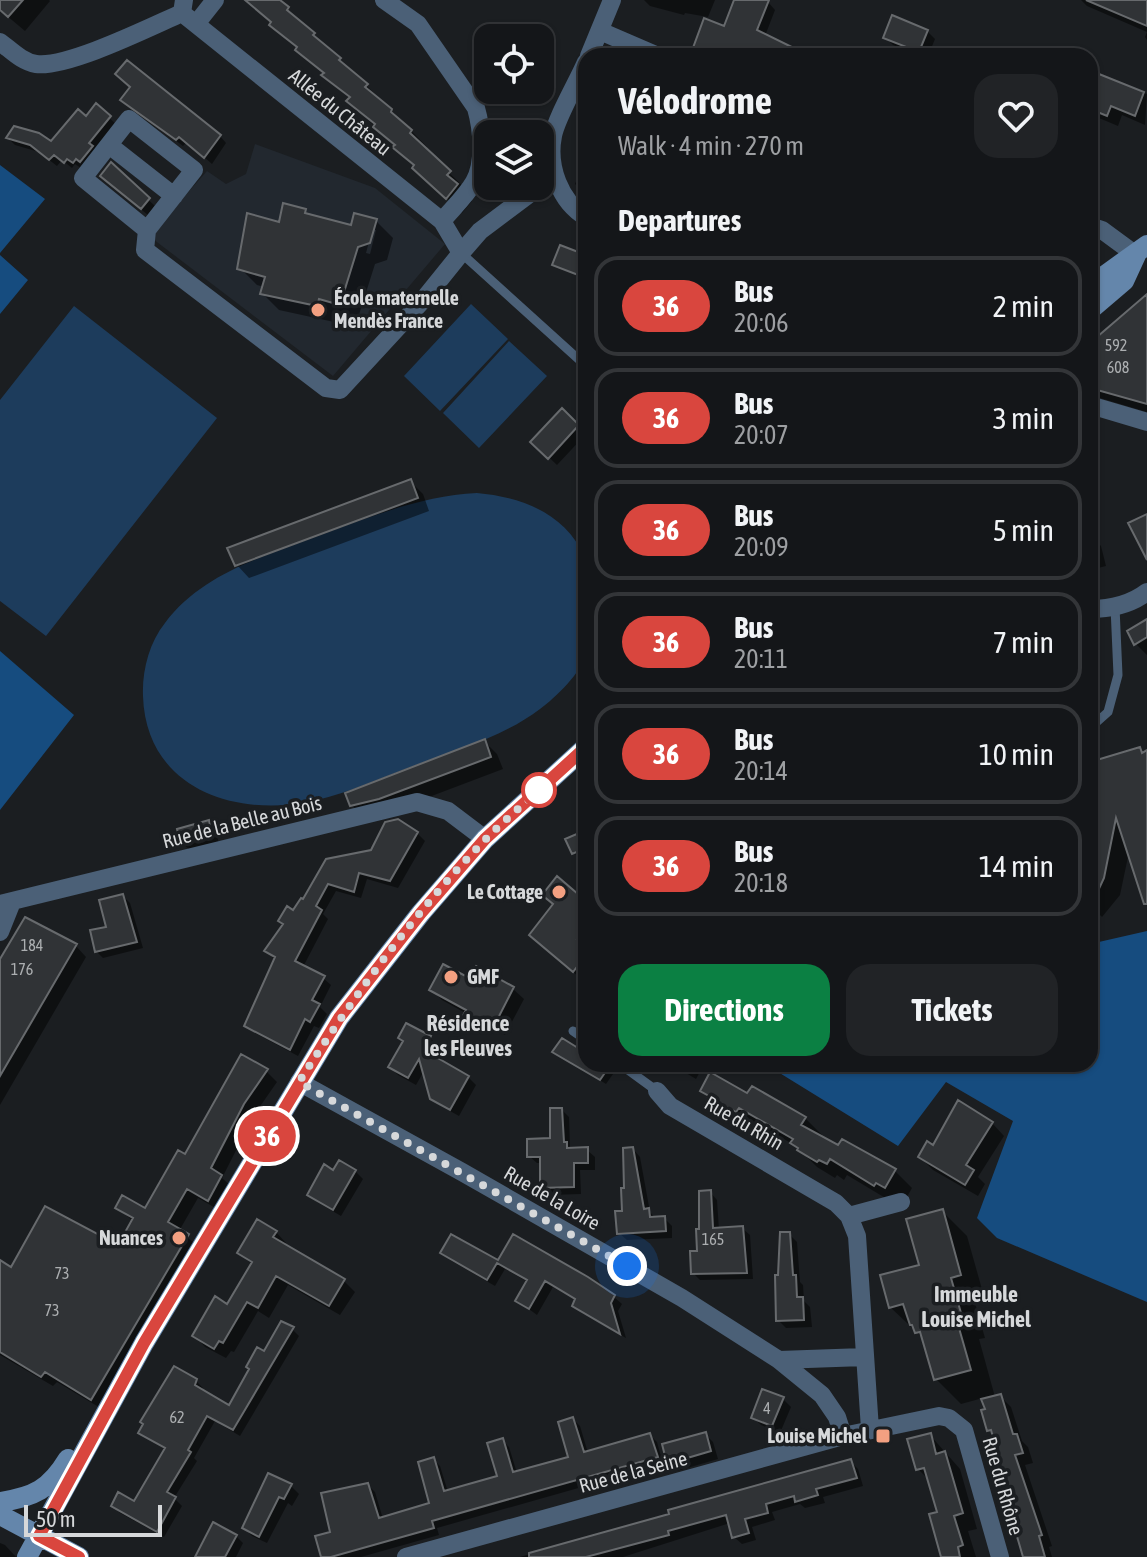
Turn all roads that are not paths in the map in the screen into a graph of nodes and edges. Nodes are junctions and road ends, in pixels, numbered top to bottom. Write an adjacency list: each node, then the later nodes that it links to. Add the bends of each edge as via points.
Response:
1 (215, 0): 4 (street)
2 (384, 0): 16 (street, via 418,24 480,119 475,181)
3 (612, 0): 5 (street)
4 (187, 12): 6 (street, via 39,65); 16 (street, Allée du Château)
5 (600, 31): 7 (street); 8 (street)
6 (0, 42)
7 (593, 48)
8 (639, 48)
9 (578, 80): 10 (street)
10 (554, 134)
11 (109, 145): 13 (street); 13 (street, via 129,119 194,170); 18 (street, via 83,178)
12 (554, 192): 15 (street)
13 (174, 196): 18 (street)
14 (521, 200): 20 (street)
15 (578, 212)
16 (442, 221): 20 (street, Allée du Château)
17 (1098, 229): 19 (street)
18 (147, 230): 20 (street, via 145,250 326,388 340,390)
19 (1142, 250): 21 (main road); 22 (main road, via 1124,281)
20 (461, 253): 23 (lane, Allée du Château)
21 (1098, 279)
22 (1098, 303)
23 (578, 359)
24 (1098, 407): 25 (street)
25 (1147, 422)
26 (1147, 592): 27 (street)
27 (1115, 607): 28 (street); 29 (lane, via 1118,675 1108,712)
28 (1098, 608)
29 (1098, 721)
30 (578, 754): 31 (main road)
31 (485, 839): 32 (street, Rue de la Belle au Bois, via 448,811 417,802); 37 (main road, via 380,964)
32 (6, 903): 33 (street)
33 (0, 932)
34 (573, 1031): 35 (lane)
35 (578, 1034)
36 (631, 1072): 38 (lane, Rue du Rhin)
37 (299, 1082): 42 (street, Rue de la Loire, via 668,1290); 44 (main road)
38 (657, 1091): 40 (street, Rue du Rhin, via 670,1106 836,1203)
39 (901, 1202): 40 (street)
40 (849, 1216): 41 (street, via 857,1236)
41 (864, 1357): 42 (street); 43 (street)
42 (779, 1360): 45 (street, Rue de la Loire, via 822,1395)
43 (870, 1429): 45 (street, Rue de la Seine); 52 (street, Rue du Rhône, via 929,1416 958,1423)
44 (96, 1430): 46 (main road, via 43,1489); 48 (main road)
45 (843, 1436): 51 (street, Rue de la Seine)
46 (0, 1502)
47 (0, 1515): 48 (main road)
48 (39, 1536): 49 (main road); 50 (main road)
49 (27, 1557)
50 (79, 1557)
51 (406, 1557)
52 (1000, 1557)

